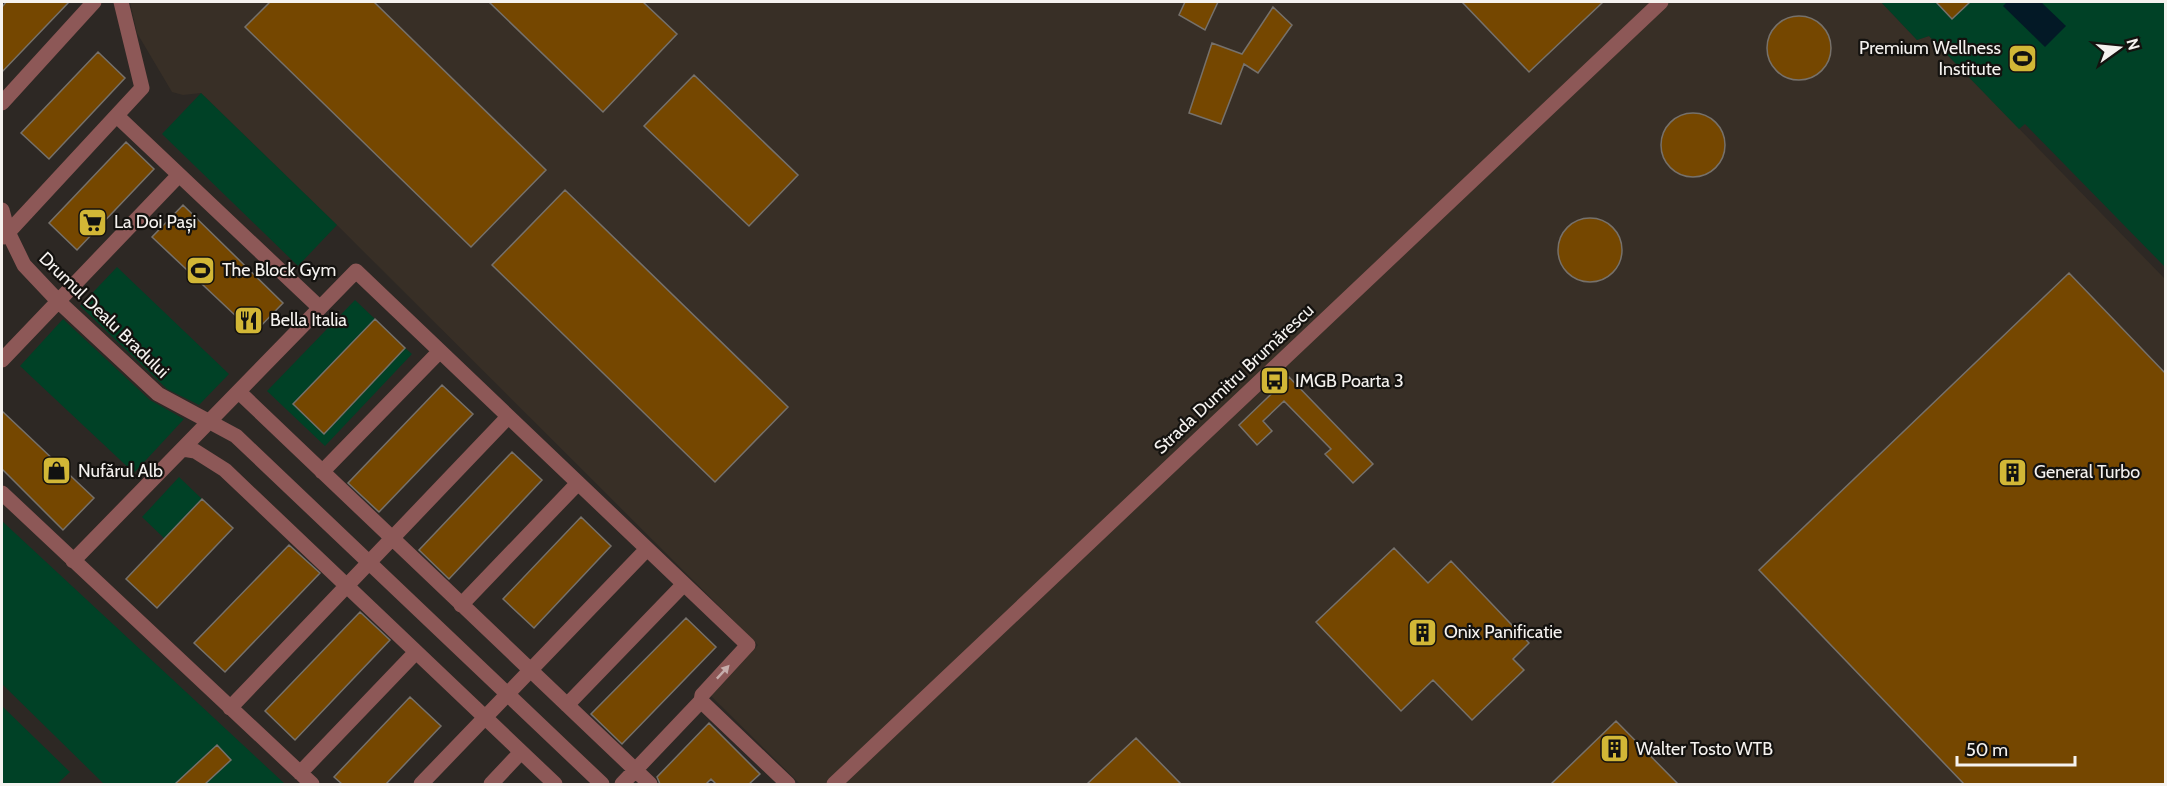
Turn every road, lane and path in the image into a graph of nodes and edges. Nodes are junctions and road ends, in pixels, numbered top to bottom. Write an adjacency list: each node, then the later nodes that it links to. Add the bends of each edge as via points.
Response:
1 (94, 2): 4 (street)
2 (121, 2): 5 (street, via 142,88)
3 (1661, 2): 45 (street, Strada Dumitru Brumărescu)
4 (2, 103)
5 (117, 116): 6 (street); 8 (street)
6 (179, 175): 9 (street); 10 (street)
7 (2, 210): 8 (street, Drumul Dealu Bradului)
8 (5, 236): 9 (street, Drumul Dealu Bradului, via 24,265)
9 (58, 301): 12 (street); 15 (street, Drumul Dealu Bradului, via 158,394)
10 (320, 308): 11 (street, via 356,271); 13 (street)
11 (440, 351): 14 (street); 17 (street)
12 (2, 360)
13 (239, 392): 15 (street); 17 (street)
14 (508, 417): 18 (street); 20 (street)
15 (209, 422): 16 (street); 23 (street, Drumul Dealu Bradului, via 236,436)
16 (183, 449): 22 (street); 25 (street, via 205,456 225,470)
17 (322, 472): 20 (street)
18 (578, 483): 21 (street); 26 (street)
19 (2, 493): 22 (street)
20 (392, 538): 23 (street); 26 (street)
21 (646, 549): 24 (street); 28 (street)
22 (73, 561): 32 (street)
23 (369, 562): 25 (street); 29 (street, Drumul Dealu Bradului)
24 (684, 584): 30 (street, one-way to 24, via 702,695 748,645); 31 (street)
25 (347, 586): 27 (street); 32 (street)
26 (461, 605): 28 (street)
27 (416, 652): 33 (street); 36 (street)
28 (531, 670): 29 (street); 31 (street)
29 (507, 694): 33 (street); 41 (street, Drumul Dealu Bradului)
30 (701, 701): 35 (street); 44 (street)
31 (567, 705): 35 (street)
32 (230, 708): 36 (street)
33 (485, 718): 34 (street); 38 (street)
34 (521, 752): 39 (street); 40 (street)
35 (636, 770): 42 (street); 43 (street)
36 (300, 773): 37 (street)
37 (312, 784)
38 (421, 784)
39 (491, 784)
40 (555, 784)
41 (602, 784)
42 (622, 784)
43 (650, 784)
44 (788, 784)
45 (834, 784)

